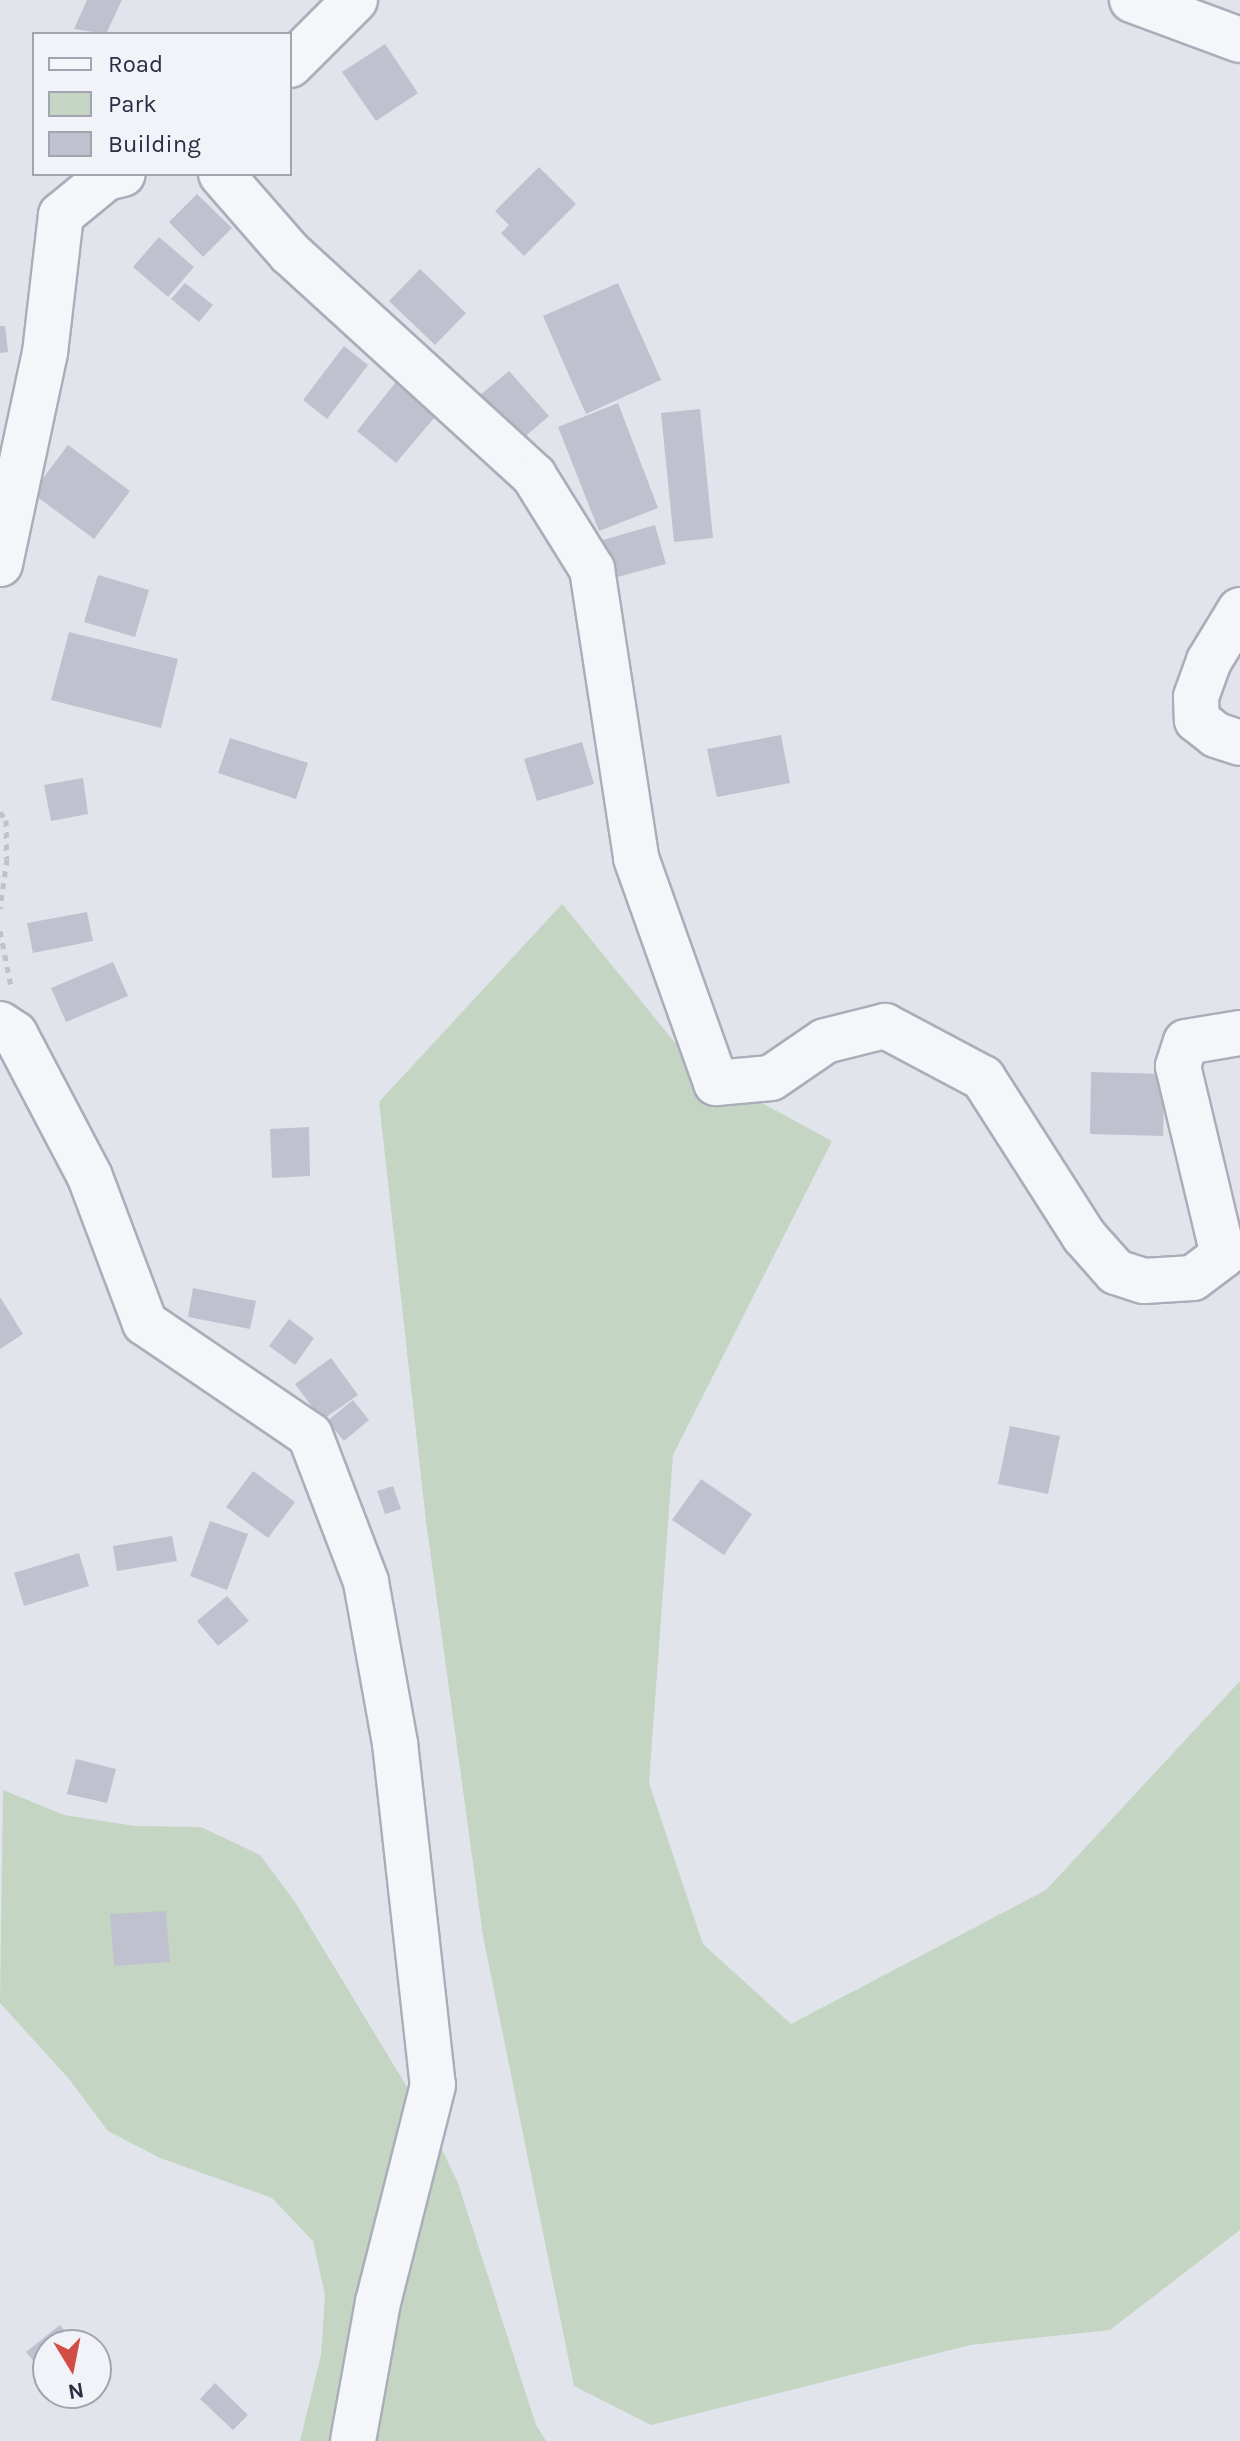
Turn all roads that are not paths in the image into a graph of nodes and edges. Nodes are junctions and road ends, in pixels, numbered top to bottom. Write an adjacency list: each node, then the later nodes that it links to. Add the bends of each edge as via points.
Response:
1 (355, 0): 4 (street)
2 (1132, 0): 3 (street)
3 (1240, 40)
4 (292, 63)
5 (114, 176): 7 (street, via 61,215 45,353)
6 (223, 176): 11 (street, via 290,253 534,476 592,569 636,858 716,1083 771,1078 825,1041 885,1026 983,1078 1084,1236 1116,1272 1144,1281 1193,1278 1223,1255 1178,1066 1186,1042)
7 (0, 564)
8 (1240, 610): 9 (street, via 1209,661 1196,697 1197,720 1216,735)
9 (1240, 743)
10 (0, 1024): 12 (street, via 15,1034 90,1177 145,1323 310,1435 366,1582 395,1743 433,2085 378,2302)
11 (1240, 1033)
12 (353, 2441)

